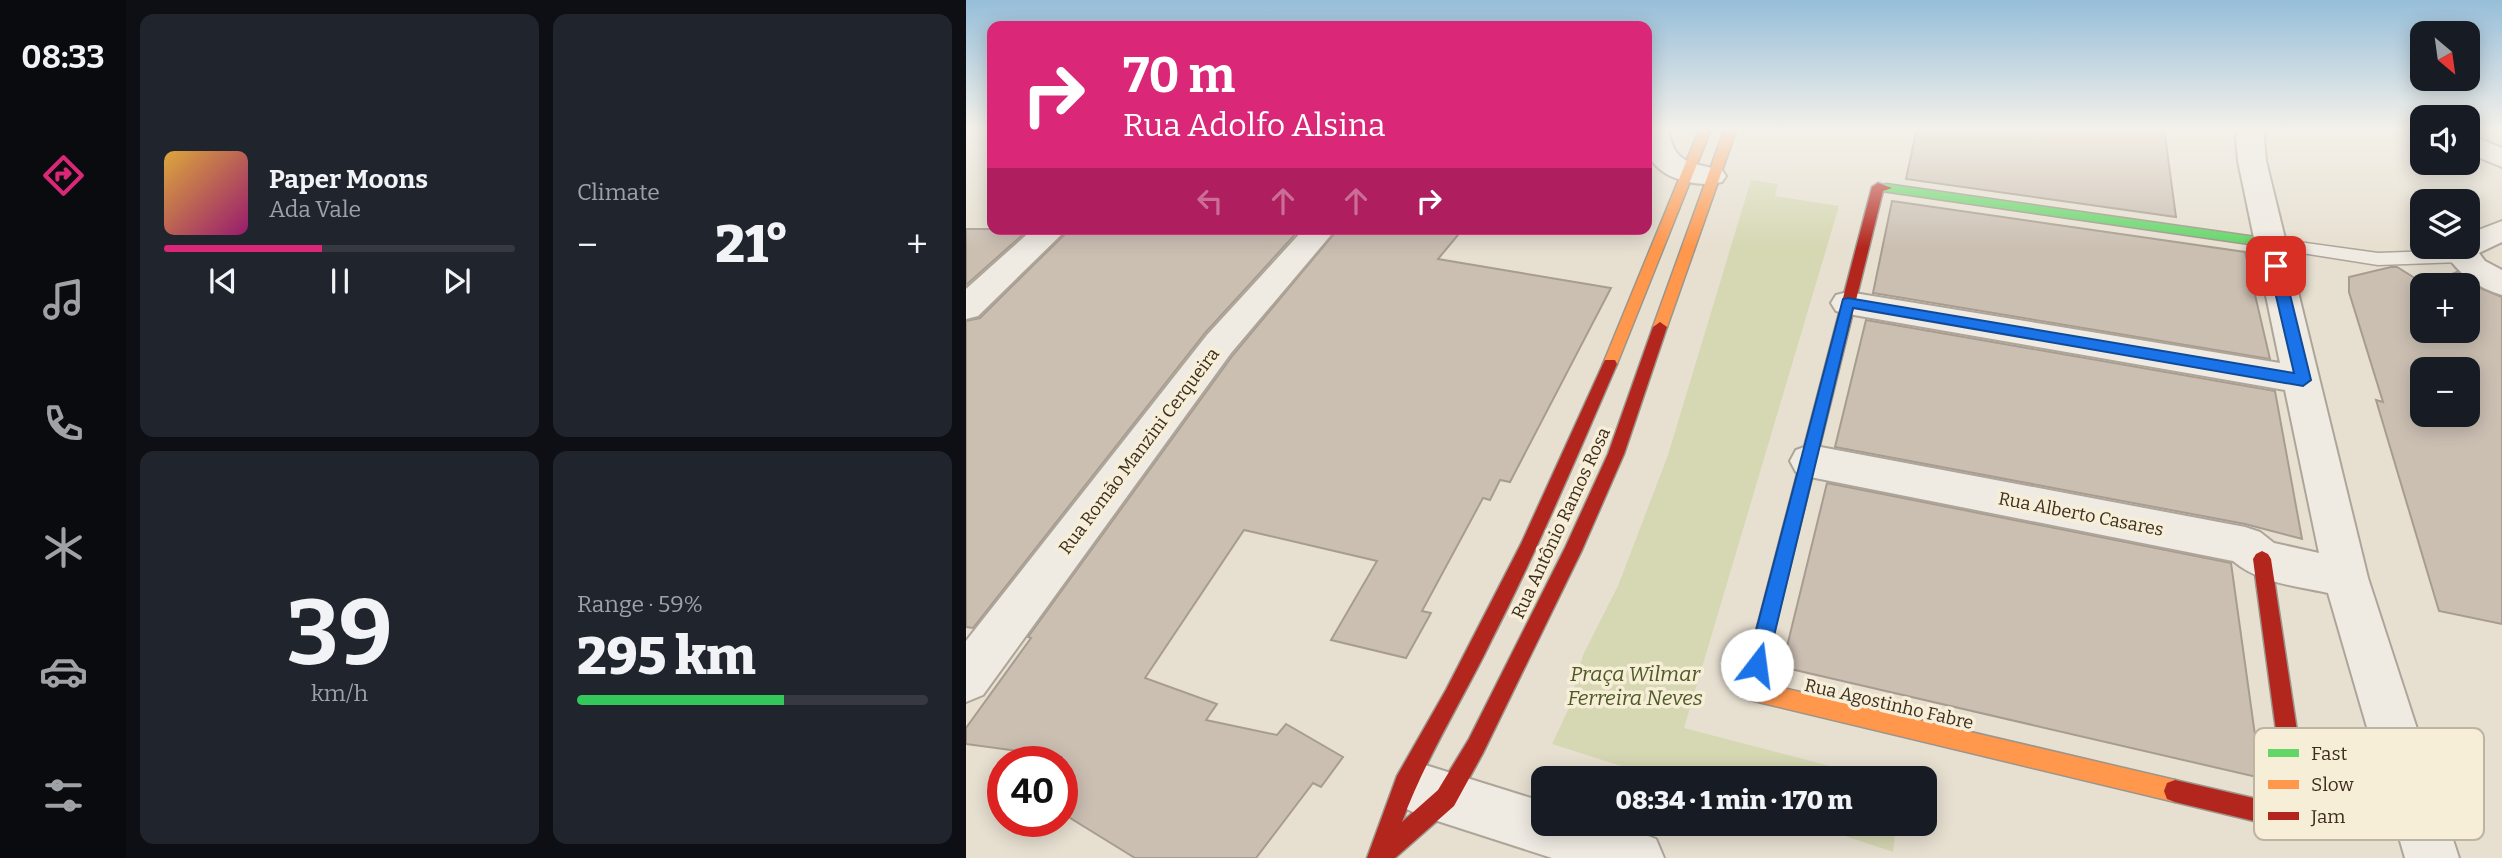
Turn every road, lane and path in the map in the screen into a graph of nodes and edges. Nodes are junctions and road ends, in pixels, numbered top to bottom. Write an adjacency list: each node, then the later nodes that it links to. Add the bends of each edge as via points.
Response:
1 (1689, 168): 5 (street)
2 (1700, 168): 5 (main road, Rua Antônio Ramos Rosa)
3 (1703, 168): 5 (main road, Rua Antônio Ramos Rosa)
4 (2254, 168): 10 (street)
5 (1699, 174): 23 (main road, Rua Antônio Ramos Rosa, via 1529,547 1453,697); 23 (main road, Rua Antônio Ramos Rosa, via 1616,454 1476,746)
6 (2502, 230): 9 (street)
7 (1045, 235): 15 (street)
8 (1316, 235): 20 (street, Rua Romão Manzini Cerqueira, via 1219,344)
9 (2480, 241)
10 (2270, 243): 11 (lane, via 2391,259); 14 (main road, Rua Agostinho Fabre, via 1878,187); 16 (street)
11 (2410, 256)
12 (2470, 259): 13 (street, via 2474,268)
13 (2502, 284)
14 (1848, 303): 16 (street); 17 (main road, Rua Agostinho Fabre)
15 (966, 308)
16 (2303, 380): 19 (street)
17 (1810, 461): 18 (street, Rua Alberto Casares, via 2245,545); 24 (main road, Rua Agostinho Fabre, via 1750,691)
18 (2262, 559): 19 (street, Rua Alberto Casares); 21 (main road, Rua Agostinho Fabre)
19 (2346, 578): 22 (street)
20 (966, 679)
21 (2286, 728)
22 (2392, 728)
23 (1426, 791): 26 (main road, Rua Antônio Ramos Rosa); 26 (main road, Rua Antônio Ramos Rosa, via 1402,839); 27 (street)
24 (2254, 810)
25 (2426, 840): 28 (street)
26 (1378, 858)
27 (1637, 858)
28 (2432, 858)

